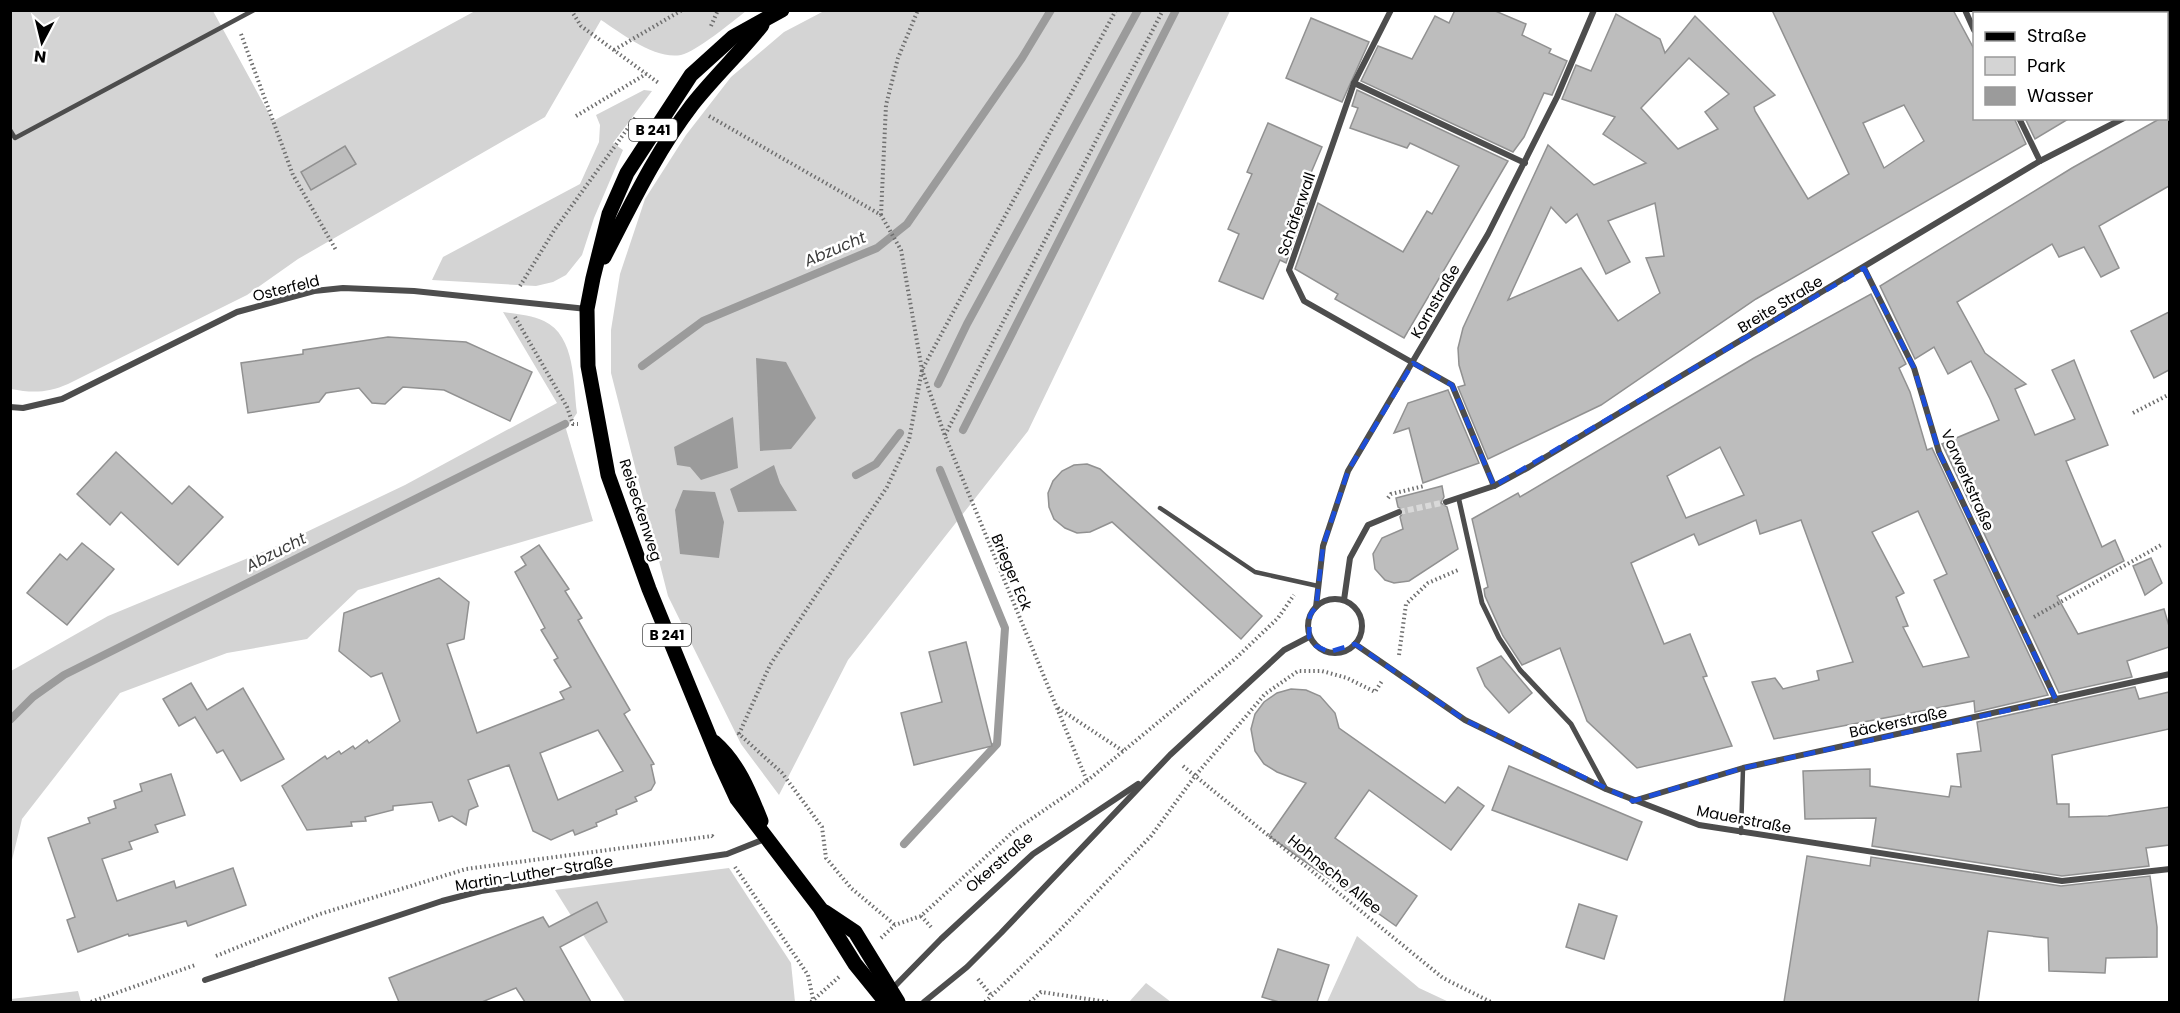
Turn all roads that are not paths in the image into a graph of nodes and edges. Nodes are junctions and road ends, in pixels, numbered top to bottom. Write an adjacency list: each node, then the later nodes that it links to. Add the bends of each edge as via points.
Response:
1 (254, 10): 11 (lane, via 15,138)
2 (782, 10): 6 (main road, Reiseckenweg / B 241)
3 (1391, 10): 8 (street, Schäferwall)
4 (1594, 10): 13 (street, Kornstraße)
5 (1965, 10): 7 (street)
6 (765, 20): 15 (main road, Reiseckenweg / B 241, via 740,54 716,75 691,106 658,155); 15 (main road, Reiseckenweg / B 241, via 734,37 691,75 676,96 615,198)
7 (1973, 28)
8 (1354, 82): 13 (street); 17 (street, Schäferwall, via 1289,270 1304,301)
9 (2020, 120): 12 (street)
10 (2120, 120): 12 (street, Breite Straße)
11 (10, 130)
12 (2040, 161): 14 (street, Breite Straße)
13 (1525, 163): 17 (street, Kornstraße)
14 (1864, 268): 19 (street, Breite Straße); 30 (street, Vorwerkstraße, via 1914,369 1939,452)
15 (593, 278): 16 (main road, Reiseckenweg / B 241)
16 (587, 309): 18 (street, Osterfeld, via 414,291 314,291 237,312 62,399); 36 (main road, Reiseckenweg / B 241, via 588,366 608,475 653,600 713,741 729,756)
17 (1413, 363): 19 (street, Schäferwall, via 1452,385); 24 (street, Kornstraße, via 1348,471 1323,546)
18 (10, 407)
19 (1494, 486): 20 (street, Breite Straße)
20 (1459, 500): 21 (street, Breite Straße); 33 (street, via 1482,603 1499,638 1520,670 1571,724)
21 (1446, 502)
22 (1160, 508): 24 (lane, via 1255,572)
23 (1399, 512): 25 (street, via 1368,525 1350,558)
24 (1318, 586): 26 (street, Kornstraße)
25 (1344, 600): 26 (street, via 1329,600); 28 (street, via 1356,608 1362,619 1362,631)
26 (1316, 607): 27 (street, via 1310,615)
27 (1310, 637): 28 (street, via 1316,646 1329,652 1344,651); 32 (street, Okerstraße, via 1284,650)
28 (1355, 644): 33 (street, Mauerstraße, via 1465,720)
29 (2169, 674): 30 (street, Bäckerstraße)
30 (2056, 700): 31 (street, Bäckerstraße)
31 (1743, 768): 34 (street, Bäckerstraße); 35 (lane)
32 (1146, 778): 39 (street, Okerstraße, via 1033,854 947,932); 40 (street, Okerstraße, via 995,940)
33 (1606, 789): 34 (street, Mauerstraße)
34 (1633, 801): 35 (street, Mauerstraße, via 1700,825)
35 (1741, 833): 37 (street, Mauerstraße, via 2062,881)
36 (768, 837): 38 (street, Martin-Luther-Straße, via 727,854 482,891 442,901); 39 (main road, Reiseckenweg / B 241, via 820,908 855,932)
37 (2169, 869)
38 (205, 980)
39 (889, 999)
40 (924, 1002)

